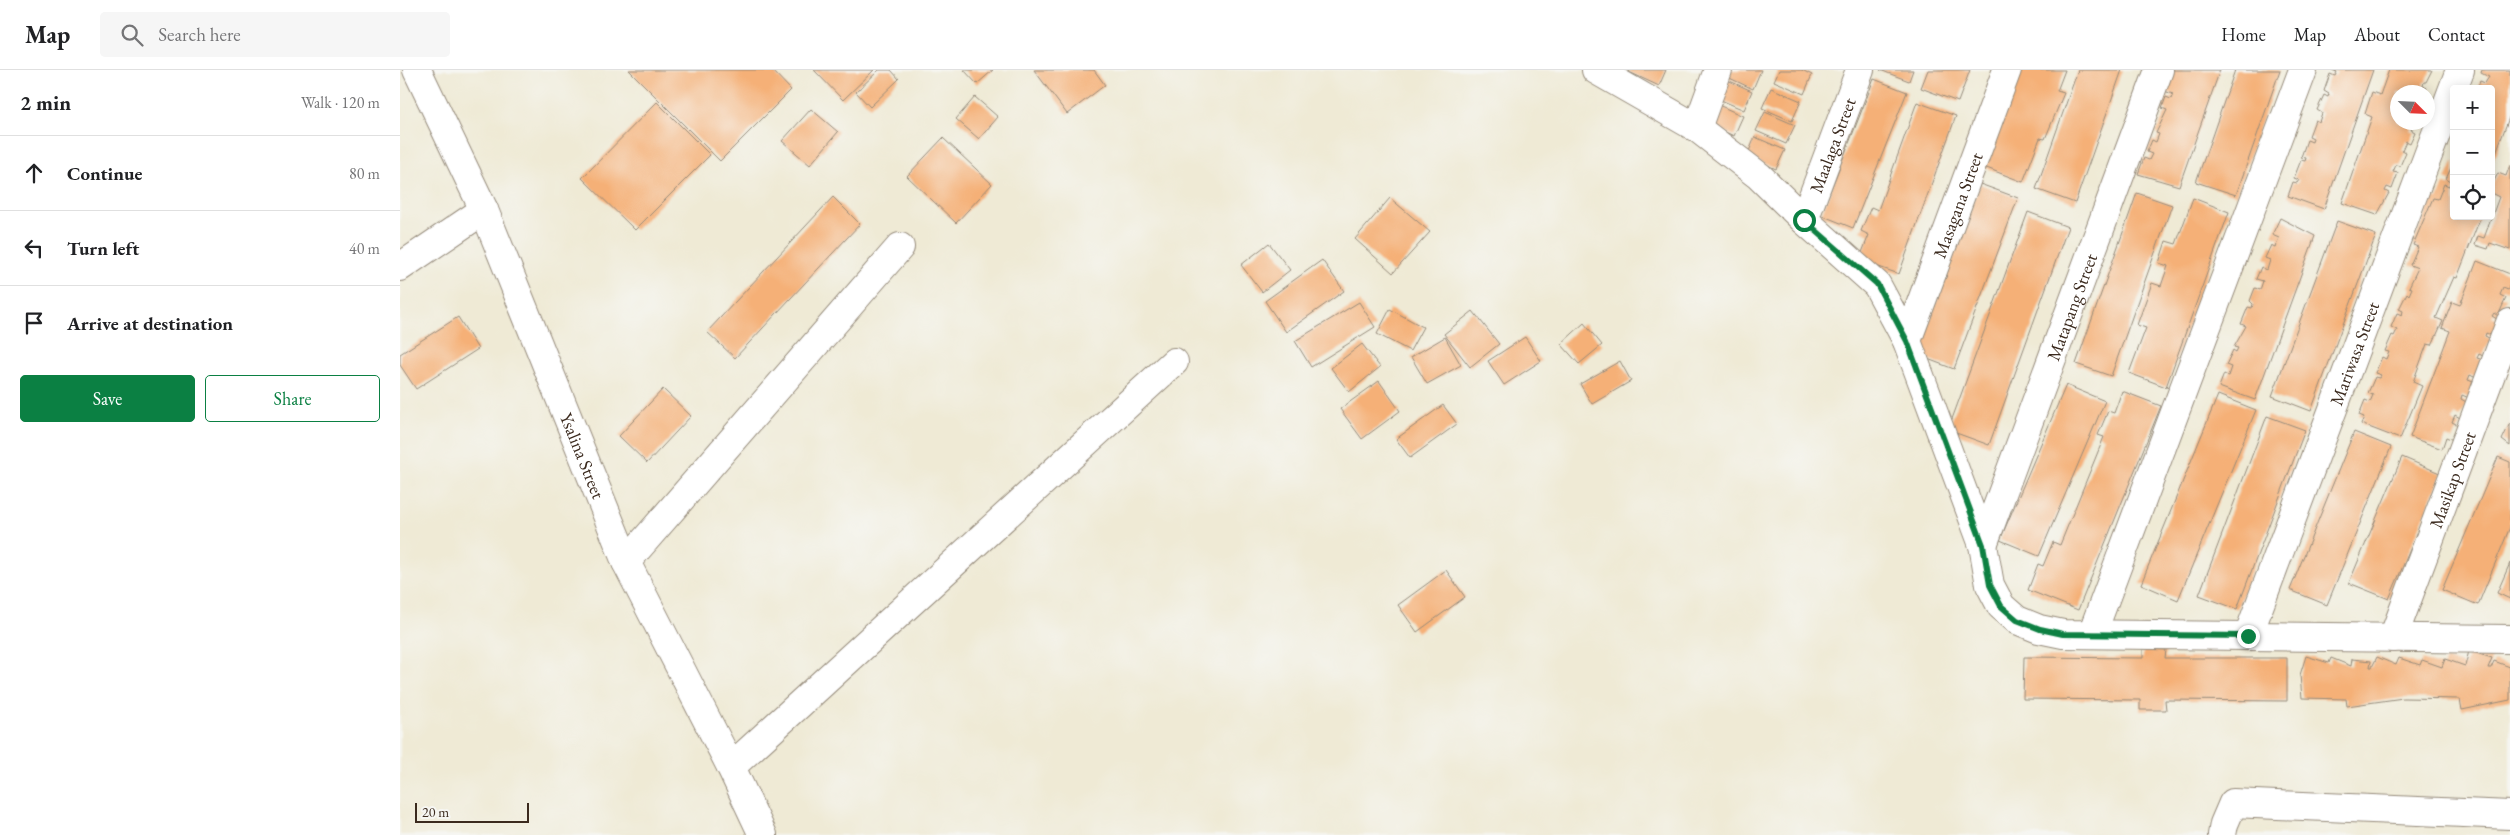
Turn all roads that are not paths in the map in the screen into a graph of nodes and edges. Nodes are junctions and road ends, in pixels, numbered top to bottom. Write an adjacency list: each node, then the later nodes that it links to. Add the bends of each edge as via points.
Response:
1 (417, 70): 10 (street, Ysalina Street)
2 (1596, 70): 9 (street)
3 (1718, 70): 9 (street)
4 (1860, 70): 11 (street, Maalaga Street)
5 (2008, 70): 15 (street, Masagana Street)
6 (2159, 70): 17 (street, Matapang Street)
7 (2303, 70): 19 (street)
8 (2460, 70): 20 (street, Mariwasa Street)
9 (1697, 128): 11 (street, via 1759,176)
10 (484, 210): 13 (street); 18 (street, Ysalina Street)
11 (1804, 220): 15 (street, via 1877,284)
12 (900, 247): 18 (street)
13 (400, 267)
14 (2510, 322): 21 (street, Masikap Street)
15 (1907, 341): 17 (street)
16 (1174, 362): 23 (street)
17 (1983, 545): 19 (street, via 1990,585 2001,606 2017,620 2063,634)
18 (626, 562): 23 (street, Ysalina Street)
19 (2092, 634): 20 (street)
20 (2248, 636): 21 (street)
21 (2393, 638): 22 (street)
22 (2510, 639)
23 (731, 767): 25 (street, Ysalina Street)
24 (2510, 815): 26 (street, via 2233,803)
25 (763, 835)
26 (2222, 835)

